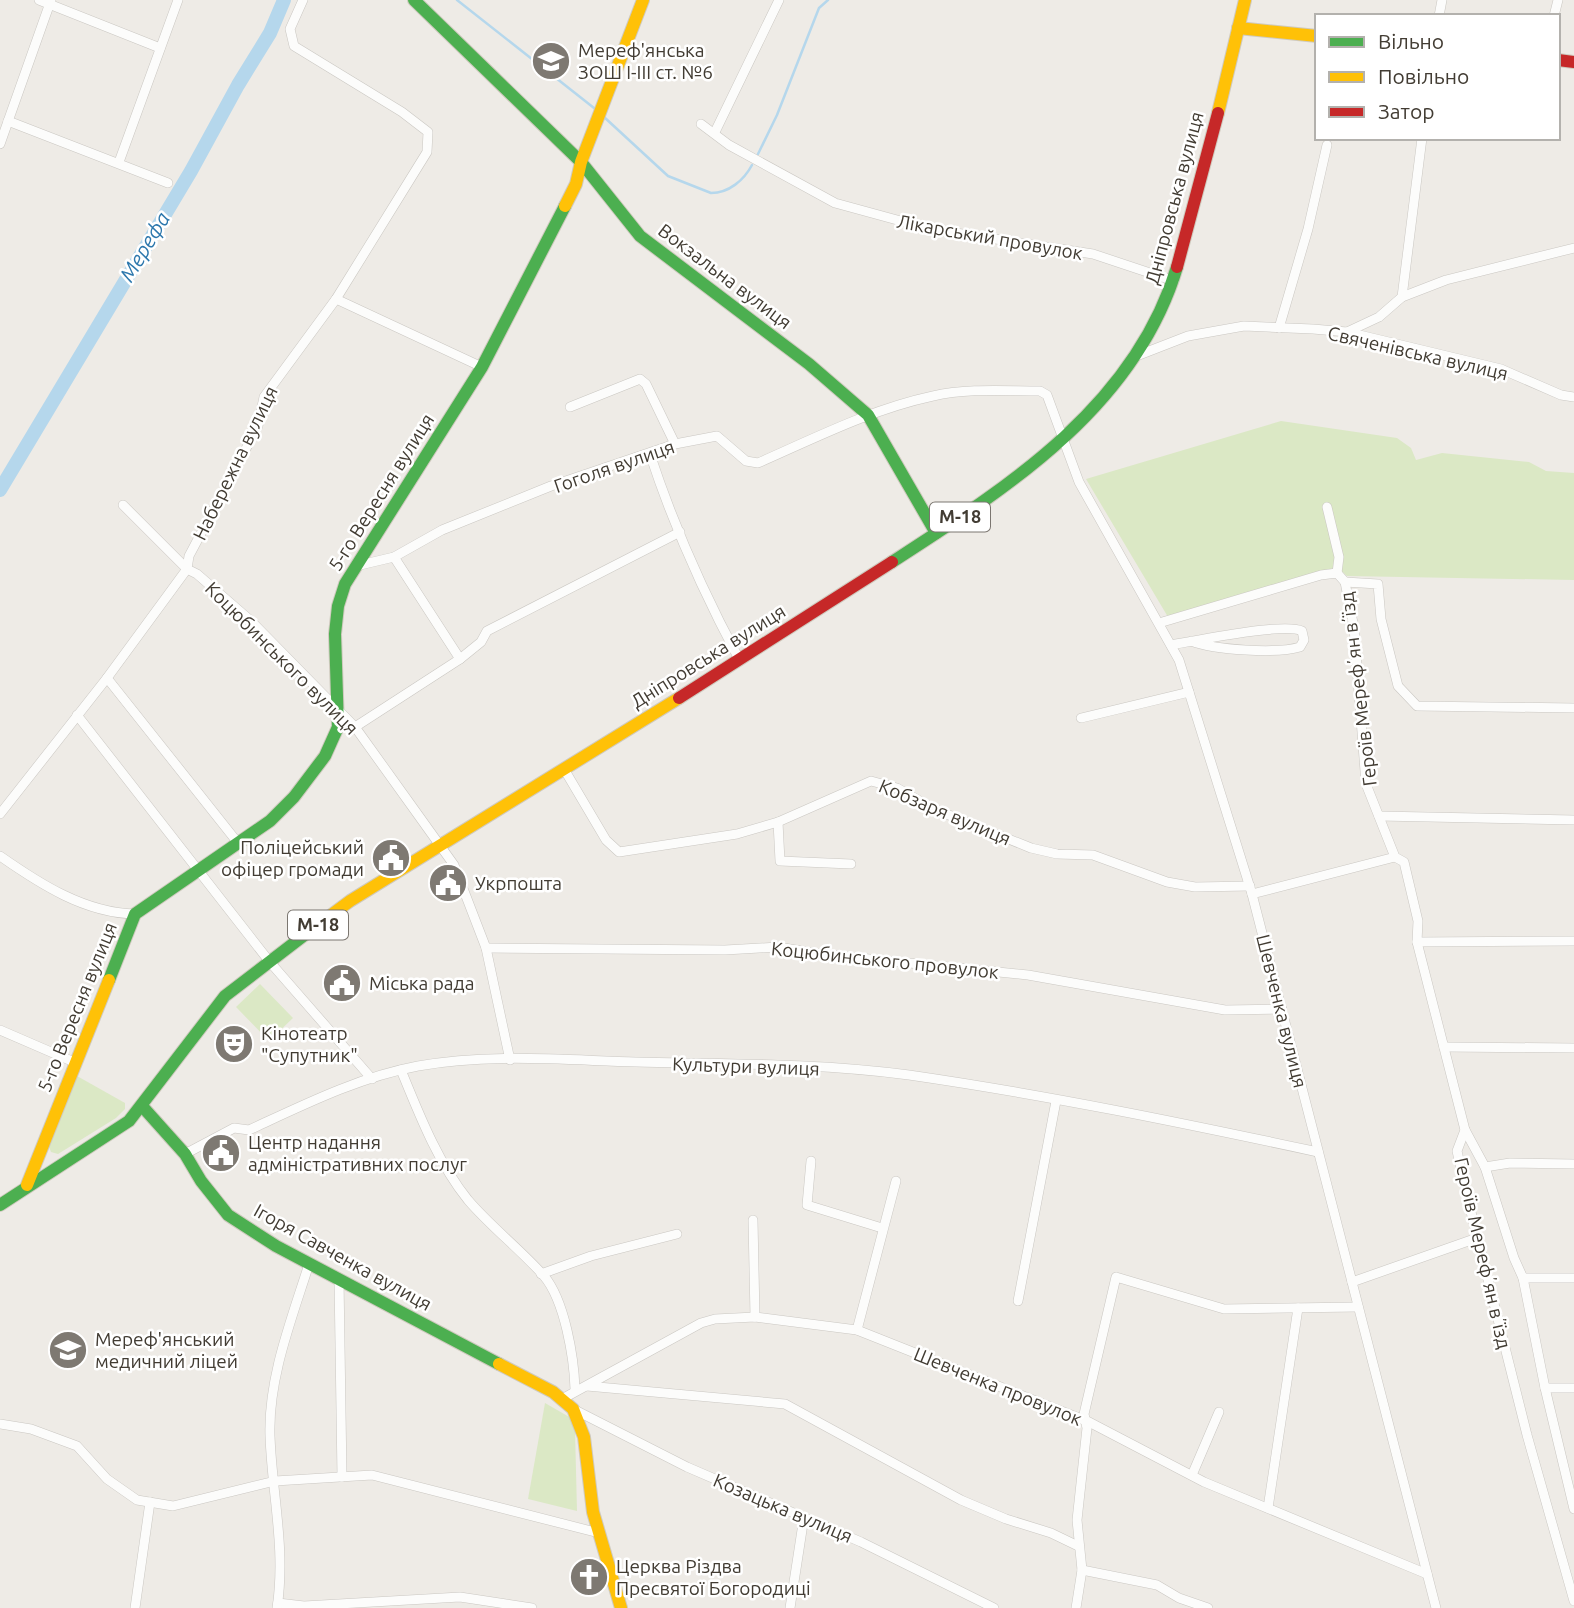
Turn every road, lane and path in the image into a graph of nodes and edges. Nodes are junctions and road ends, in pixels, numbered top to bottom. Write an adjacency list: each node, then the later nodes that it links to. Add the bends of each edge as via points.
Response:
1 (39, 0): 8 (street)
2 (178, 0): 11 (street)
3 (303, 0): 24 (street, Набережна вулиця, via 290,29 294,46 428,132 427,152)
4 (414, 0): 19 (main road, Вокзальна вулиця)
5 (643, 0): 19 (main road, 5-го Вересня вулиця)
6 (779, 0): 14 (street)
7 (1245, 0): 9 (main road, Дніпровська вулиця / М-18)
8 (50, 2): 11 (street); 12 (street)
9 (1238, 28): 10 (main road); 22 (main road, Дніпровська вулиця / М-18)
10 (1315, 36)
11 (160, 48): 18 (street)
12 (8, 121): 16 (street); 18 (street)
13 (701, 124): 14 (street, Лікарський провулок)
14 (715, 132): 22 (street, Лікарський провулок, via 729,145 835,203 930,229 1093,254)
15 (1422, 140): 23 (street)
16 (0, 144)
17 (1327, 145): 25 (street)
18 (119, 162): 20 (street)
19 (581, 162): 28 (main road, 5-го Вересня вулиця, via 576,184); 31 (main road, Вокзальна вулиця, via 640,236 809,364)
20 (168, 183)
21 (1574, 248): 23 (street, via 1446,280)
22 (1174, 281): 27 (main road, Дніпровська вулиця / М-18)
23 (1402, 298): 26 (street, via 1379,317)
24 (336, 299): 28 (street); 41 (street, Набережна вулиця, via 264,397 258,426 189,556)
25 (1279, 327): 26 (street, Свяченівська вулиця); 27 (street, Свяченівська вулиця, via 1188,336)
26 (1348, 332): 29 (street, Свяченівська вулиця, via 1501,369)
27 (1137, 356): 32 (main road, Дніпровська вулиця / М-18)
28 (482, 367): 40 (main road, 5-го Вересня вулиця)
29 (1574, 397)
30 (570, 407): 33 (street, via 640,379)
31 (868, 415): 32 (street, Шевченка вулиця, via 934,396 1040,391 1047,395); 33 (street, Гоголя вулиця, via 758,463 746,461 717,436); 38 (main road, Вокзальна вулиця)
32 (1066, 438): 38 (main road, Дніпровська вулиця / М-18, via 1026,472); 44 (street, Шевченка вулиця, via 1080,482)
33 (675, 444): 34 (street, Гоголя вулиця)
34 (650, 454): 37 (street); 39 (street, Гоголя вулиця, via 551,486 442,530)
35 (123, 505): 41 (street, Коцюбинського вулиця)
36 (1327, 507): 42 (street, via 1339,557)
37 (680, 532): 47 (street, via 487,631); 48 (street)
38 (936, 533): 48 (main road, Дніпровська вулиця / М-18)
39 (394, 557): 40 (street, Гоголя вулиця); 47 (street)
40 (356, 566): 52 (main road, 5-го Вересня вулиця, via 338,606)
41 (187, 569): 49 (street, Набережна вулиця); 52 (street, Коцюбинського вулиця, via 251,621)
42 (1337, 573): 43 (street); 44 (street)
43 (1345, 582): 51 (street, via 1378,584 1381,619 1398,686 1417,706); 58 (street, Героїв Мерефʼян вʼїзд, via 1354,628 1366,784)
44 (1158, 623): 46 (street, Шевченка вулиця)
45 (1191, 641): 45 (street, via 1286,628 1301,631 1304,640 1300,647 1274,649); 46 (street)
46 (1171, 645): 50 (street, Шевченка вулиця)
47 (460, 659): 55 (street)
48 (739, 659): 56 (main road, Дніпровська вулиця / М-18)
49 (107, 678): 53 (street, Набережна вулиця); 61 (street)
50 (1189, 692): 54 (street); 67 (street, Шевченка вулиця)
51 (1574, 708)
52 (338, 709): 55 (street, Коцюбинського вулиця); 61 (main road, 5-го Вересня вулиця, via 338,727 325,756 270,821)
53 (77, 715): 57 (street, Набережна вулиця); 66 (street)
54 (1082, 718)
55 (355, 727): 62 (street, Коцюбинського вулиця)
56 (564, 769): 60 (street, Кобзаря вулиця, via 606,840 619,852 737,834); 62 (main road, Дніпровська вулиця / М-18)
57 (0, 814)
58 (1379, 816): 59 (street); 64 (street, Героїв Мерефʼян вʼїзд)
59 (1574, 820)
60 (778, 822): 65 (street, via 780,861); 67 (street, Кобзаря вулиця, via 872,781 1031,848 1093,855 1167,882)
61 (239, 844): 66 (main road, 5-го Вересня вулиця)
62 (440, 846): 71 (street, Коцюбинського вулиця, via 466,890); 72 (main road, Дніпровська вулиця / М-18, via 350,901)
63 (0, 856): 68 (street, via 54,892 114,914)
64 (1395, 857): 67 (street, Кобзаря вулиця); 70 (street, Героїв Мерефʼян вʼїзд, via 1404,862 1418,922)
65 (851, 864)
66 (198, 870): 68 (main road, 5-го Вересня вулиця); 72 (street)
67 (1251, 890): 73 (street, Шевченка вулиця)
68 (135, 914): 78 (main road, 5-го Вересня вулиця)
69 (1574, 941): 70 (street)
70 (1416, 942): 75 (street, Героїв Мерефʼян вʼїзд)
71 (486, 948): 73 (street, Коцюбинського провулок, via 778,947 1028,975 1225,1010); 77 (street, Коцюбинського вулиця)
72 (269, 961): 80 (street); 82 (main road, Дніпровська вулиця / М-18, via 215,1007)
73 (1282, 1009): 84 (street, Шевченка вулиця)
74 (0, 1030): 78 (street)
75 (1444, 1047): 76 (street); 83 (street, Героїв Мерефʼян вʼїзд)
76 (1574, 1048)
77 (510, 1060): 79 (street, Культури вулиця, via 457,1060); 81 (street, Культури вулиця, via 761,1065 908,1075)
78 (74, 1062): 90 (main road, 5-го Вересня вулиця)
79 (401, 1070): 80 (street, Культури вулиця); 97 (street, via 426,1129 466,1198)
80 (372, 1079): 85 (street, Культури вулиця, via 249,1130 234,1128)
81 (1056, 1101): 84 (street, Культури вулиця); 102 (street)
82 (142, 1106): 85 (main road, Ігоря Савченка вулиця); 90 (main road, Дніпровська вулиця / М-18, via 121,1128)
83 (1465, 1130): 88 (street); 95 (street, Героїв Мерефʼян вʼїзд, via 1457,1151)
84 (1318, 1152): 101 (street, Шевченка вулиця)
85 (185, 1154): 96 (main road, Ігоря Савченка вулиця, via 228,1215)
86 (811, 1161): 93 (street, via 807,1205)
87 (1574, 1164): 88 (street)
88 (1485, 1167): 98 (street)
89 (896, 1181): 93 (street)
90 (27, 1185): 91 (main road, Дніпровська вулиця / М-18)
91 (0, 1205)
92 (753, 1220): 105 (street)
93 (882, 1228): 106 (street)
94 (677, 1234): 97 (street)
95 (1477, 1238): 101 (street); 126 (street, Героїв Мерефʼян вʼїзд)
96 (309, 1264): 100 (main road, Ігоря Савченка вулиця); 117 (street, via 277,1376 270,1435)
97 (541, 1274): 107 (street, via 561,1312)
98 (1523, 1278): 99 (street); 108 (street)
99 (1574, 1278)
100 (339, 1279): 110 (main road, Ігоря Савченка вулиця); 116 (street)
101 (1352, 1282): 103 (street, Шевченка вулиця)
102 (1018, 1301)
103 (1358, 1307): 104 (street); 125 (street, Шевченка вулиця)
104 (1298, 1308): 113 (street, via 1224,1309 1116,1277); 120 (street)
105 (755, 1317): 106 (street, Шевченка провулок); 107 (street, Шевченка провулок, via 701,1323)
106 (857, 1330): 113 (street, Шевченка провулок)
107 (580, 1387): 110 (street, Шевченка провулок); 123 (street, via 785,1404 961,1500)
108 (1545, 1388): 109 (street); 119 (street)
109 (1574, 1388)
110 (562, 1399): 111 (main road, Ігоря Савченка вулиця)
111 (573, 1409): 121 (street, Козацька вулиця, via 687,1467); 122 (main road, via 584,1437)
112 (1219, 1412): 115 (street)
113 (1086, 1421): 115 (street, Шевченка провулок); 123 (street)
114 (0, 1424): 118 (street, via 31,1429 77,1446 107,1479 137,1500)
115 (1192, 1475): 120 (street, Шевченка провулок)
116 (342, 1477): 117 (street); 122 (street, via 372,1475)
117 (275, 1481): 118 (street, via 173,1507); 127 (street, via 281,1533)
118 (150, 1502): 128 (street)
119 (1574, 1507)
120 (1268, 1508): 125 (street, Шевченка провулок)
121 (804, 1517): 131 (street); 132 (street, Козацька вулиця)
122 (599, 1533): 130 (main road)
123 (1078, 1546): 124 (street)
124 (1083, 1570): 133 (street); 134 (street, via 1157,1584)
125 (1427, 1574): 135 (street, Шевченка вулиця)
126 (1574, 1601)
127 (278, 1606): 129 (street, via 460,1597)
128 (135, 1608)
129 (532, 1608)
130 (621, 1608)
131 (790, 1608)
132 (993, 1608)
133 (1076, 1608)
134 (1208, 1608)
135 (1436, 1608)

